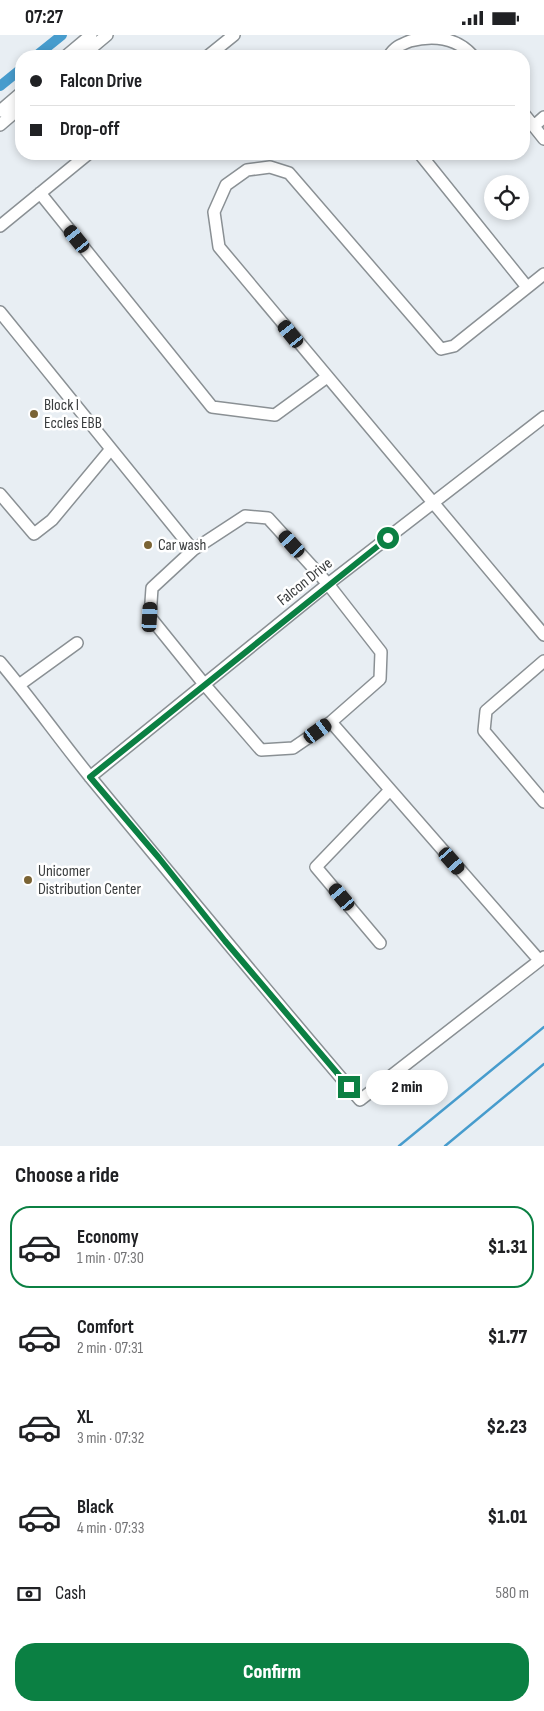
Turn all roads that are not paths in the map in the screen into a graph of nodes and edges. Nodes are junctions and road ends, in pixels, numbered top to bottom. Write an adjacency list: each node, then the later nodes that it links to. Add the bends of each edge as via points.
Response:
1 (92, 35): 4 (street)
2 (107, 35): 5 (street)
3 (234, 35): 6 (street)
4 (73, 50)
5 (89, 50)
6 (215, 50)
7 (393, 50): 8 (street, via 421,36 443,36)
8 (468, 50)
9 (15, 98): 10 (street)
10 (0, 111)
11 (15, 112): 14 (street)
12 (544, 117): 15 (street)
13 (530, 121): 15 (street)
14 (0, 125)
15 (534, 125): 16 (street)
16 (544, 139)
17 (81, 160): 19 (street)
18 (425, 160): 22 (street)
19 (40, 193): 20 (street); 24 (street, via 212,407 275,415)
20 (0, 226)
21 (544, 274): 22 (street)
22 (528, 287): 24 (street, via 454,347 440,349 289,173 270,167 247,170 226,185 214,212 219,247)
23 (0, 312): 26 (street)
24 (327, 377): 28 (street)
25 (544, 417): 28 (street, Falcon Drive)
26 (111, 449): 27 (street, via 52,520 34,534); 29 (street)
27 (0, 494)
28 (432, 503): 30 (street, Falcon Drive); 31 (street)
29 (193, 549): 30 (street, via 245,516 268,518); 35 (street, via 152,588 150,617)
30 (328, 584): 35 (street, Falcon Drive); 37 (street, via 381,652 380,679)
31 (544, 635)
32 (77, 643): 36 (street)
33 (544, 661): 40 (street, via 486,711 484,731)
34 (0, 662): 36 (street)
35 (204, 684): 37 (street, via 261,750 293,748); 38 (street, Falcon Drive)
36 (19, 685): 38 (street)
37 (331, 721): 39 (street)
38 (90, 777): 42 (street, via 360,1100)
39 (390, 790): 41 (street, via 316,867); 42 (street)
40 (544, 802)
41 (380, 943)
42 (542, 958)

